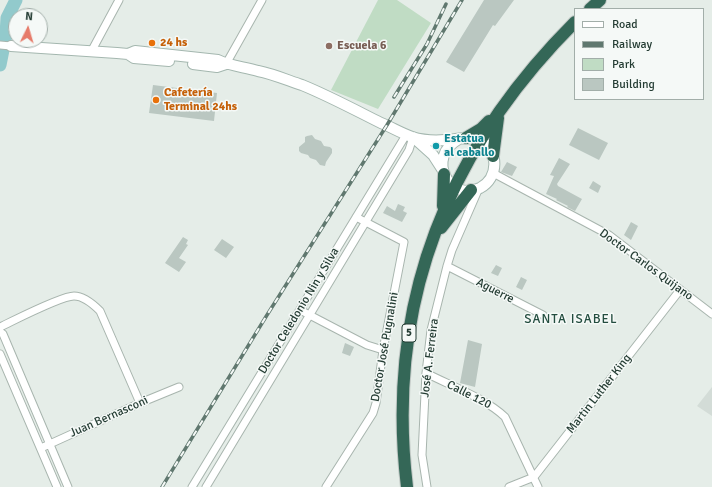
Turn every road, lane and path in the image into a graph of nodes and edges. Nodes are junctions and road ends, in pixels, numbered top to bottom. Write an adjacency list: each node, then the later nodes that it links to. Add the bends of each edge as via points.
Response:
1 (119, 0): 7 (street)
2 (262, 0): 8 (street)
3 (600, 0): 4 (highway)
4 (591, 8)
5 (574, 23): 9 (highway, 5, via 552,45)
6 (38, 48): 7 (street)
7 (91, 52): 8 (street, via 128,54 134,58 217,67)
8 (226, 64): 10 (street, via 270,74 303,86)
9 (499, 110): 11 (highway, via 481,129); 12 (highway, 5); 13 (highway)
10 (410, 136): 11 (street, via 436,141); 14 (street, via 433,155); 19 (street, Doctor Celedonio Nin y Silva); 20 (street, Doctor Celedonio Nin y Silva, via 409,150)
11 (462, 139): 12 (street, via 474,138); 14 (street, via 453,142 445,152)
12 (481, 141): 13 (street, via 491,150); 16 (highway, 5)
13 (493, 156): 15 (street)
14 (443, 172): 16 (street, via 446,179); 18 (highway)
15 (493, 173): 17 (street, via 485,184); 23 (street, Doctor Carlos Quijano, via 609,235)
16 (455, 187): 17 (street, via 462,190); 18 (highway, 5)
17 (475, 189): 21 (highway); 22 (street, José A. Ferreira)
18 (443, 212): 21 (highway, 5)
19 (356, 217): 20 (street); 24 (street, Doctor Celedonio Nin y Silva)
20 (366, 222): 26 (street, Doctor Celedonio Nin y Silva); 30 (street, Doctor José Pugnalini, via 404,242)
21 (433, 238): 45 (highway, 5, via 424,261 406,352 402,441)
22 (447, 266): 27 (street, Aguerre); 32 (street, José A. Ferreira, via 431,330)
23 (680, 290): 25 (street, Doctor Carlos Quijano); 39 (street, Martin Luther King)
24 (300, 310): 26 (street); 34 (street, Doctor Celedonio Nin y Silva)
25 (712, 314)
26 (311, 315): 30 (street, via 367,345); 35 (street, Doctor Celedonio Nin y Silva)
27 (543, 315)
28 (0, 327): 36 (street, via 59,300 73,296 81,297 100,311)
29 (0, 332): 37 (street)
30 (383, 350): 44 (street, Doctor José Pugnalini, via 373,413)
31 (0, 354): 38 (street)
32 (426, 374): 39 (street, Calle 120, via 497,409 505,417); 46 (street, José A. Ferreira, via 422,455)
33 (179, 387): 36 (street, Juan Bernasconi)
34 (249, 394): 35 (street); 42 (street, Doctor Celedonio Nin y Silva)
35 (259, 400): 43 (street, Doctor Celedonio Nin y Silva)
36 (140, 402): 37 (street, Juan Bernasconi)
37 (50, 444): 38 (street, Juan Bernasconi); 41 (street)
38 (41, 448): 40 (street)
39 (534, 477): 47 (street); 48 (street, Calle 120)
40 (57, 487)
41 (68, 487)
42 (192, 487)
43 (206, 487)
44 (326, 487)
45 (407, 487)
46 (427, 487)
47 (509, 487)
48 (538, 487)

